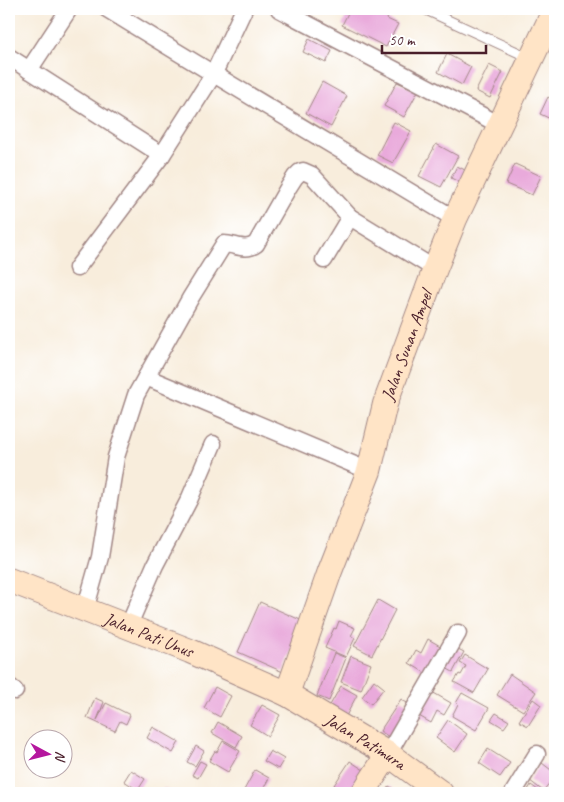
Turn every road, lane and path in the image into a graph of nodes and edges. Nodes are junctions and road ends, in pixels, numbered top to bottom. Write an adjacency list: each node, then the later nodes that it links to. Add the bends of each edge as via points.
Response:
1 (69, 9): 9 (street)
2 (107, 9): 10 (street)
3 (244, 9): 10 (street)
4 (279, 9): 11 (street)
5 (424, 9): 8 (lane)
6 (555, 9): 8 (main road, Jalan Sunan Ampel)
7 (9, 57): 9 (street)
8 (531, 59): 11 (main road, Jalan Sunan Ampel)
9 (29, 70): 12 (street)
10 (213, 75): 12 (street); 14 (street)
11 (500, 125): 14 (main road, Jalan Sunan Ampel)
12 (162, 155): 16 (street)
13 (350, 217): 15 (street); 17 (street); 18 (street, via 312,175 300,172 256,244 244,248 224,244)
14 (455, 219): 17 (main road, Jalan Sunan Ampel)
15 (324, 260)
16 (77, 268)
17 (435, 269): 20 (main road, Jalan Sunan Ampel, via 385,404)
18 (146, 377): 20 (street); 22 (street, via 136,395 116,457 100,557)
19 (213, 444): 23 (street)
20 (368, 471): 25 (main road, Jalan Sunan Ampel)
21 (9, 580): 22 (main road, Jalan Pati Unus)
22 (85, 610): 23 (main road, Jalan Pati Unus)
23 (128, 627): 25 (main road, Jalan Pati Unus)
24 (458, 633): 26 (street)
25 (287, 694): 26 (main road, Jalan Patimura)
26 (388, 754): 28 (main road); 29 (main road, Jalan Patimura)
27 (537, 754): 30 (street)
28 (363, 793)
29 (441, 793)
30 (513, 793)

